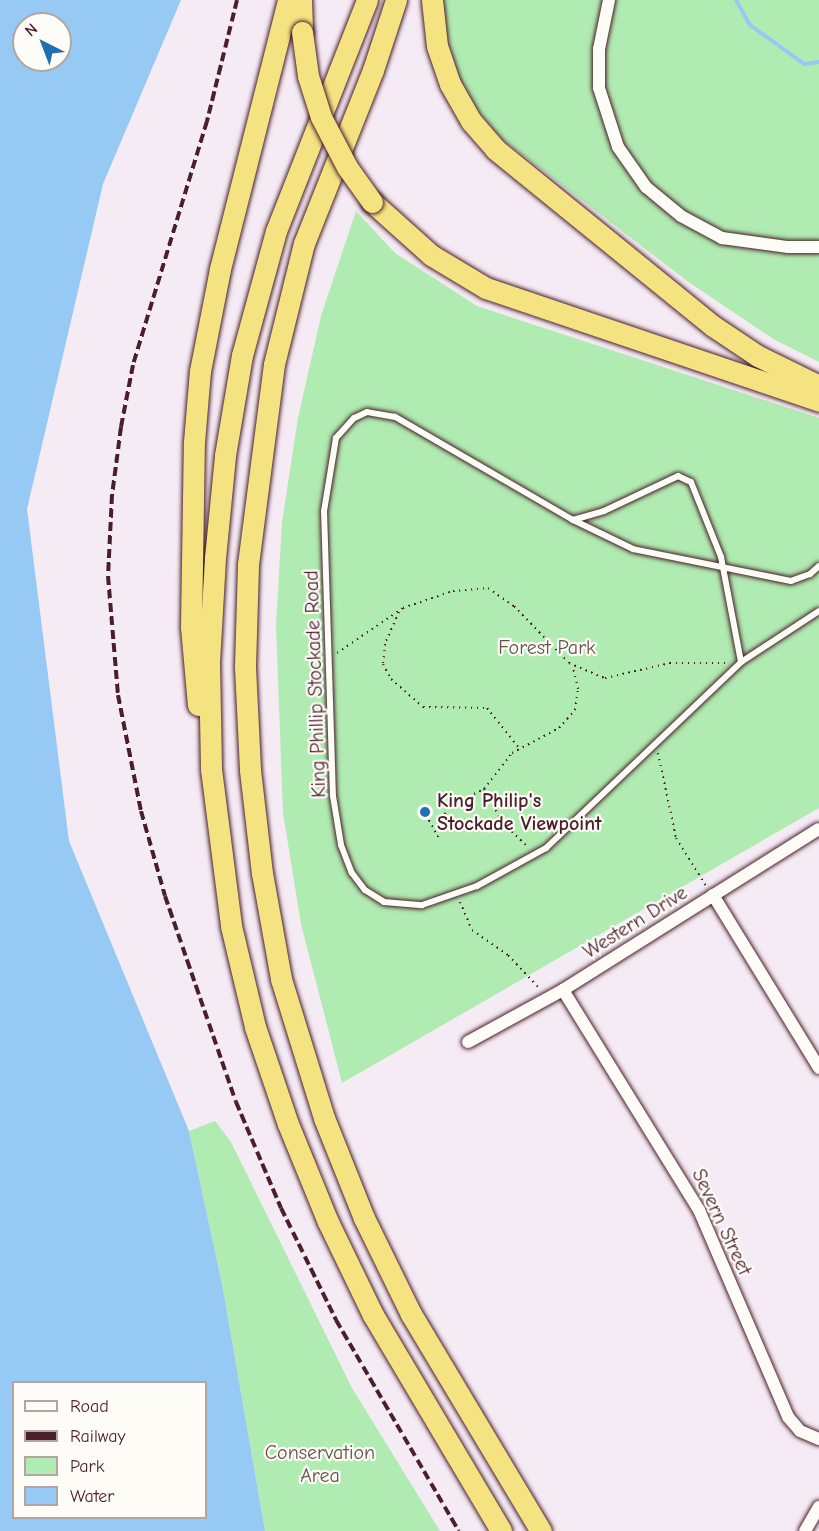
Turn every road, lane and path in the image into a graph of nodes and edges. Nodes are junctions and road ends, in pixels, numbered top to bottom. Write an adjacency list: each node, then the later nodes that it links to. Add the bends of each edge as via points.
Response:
1 (288, 0): 20 (highway, via 218,277 198,395 191,636 199,713)
2 (301, 0): 9 (highway, bridge, via 308,76 321,117 347,167 372,202 431,255 486,288)
3 (367, 0): 20 (highway, via 276,231 242,355 225,456 214,558 209,663)
4 (396, 0): 34 (highway, via 373,70 310,227 290,290 274,364 248,565 250,770 262,873 281,979 332,1138 411,1314)
5 (432, 0): 8 (highway, via 437,46 450,84 471,121 504,159 712,326 758,356)
6 (609, 0): 7 (street, via 602,25 597,77 618,147 641,180 681,216 722,238)
7 (819, 247)
8 (819, 386)
9 (819, 401)
10 (573, 520): 12 (lane, King Phillip Stockade Road, via 633,549); 12 (lane, via 604,511 678,476 692,482); 15 (lane, King Phillip Stockade Road, via 394,417 377,412 359,415 336,438 326,493)
11 (819, 566): 12 (lane, King Phillip Stockade Road, via 791,581)
12 (723, 570): 16 (lane)
13 (399, 611): 15 (path); 17 (path, via 453,591 488,588 514,606); 19 (path, via 385,644 383,664 391,679 423,707 487,708)
14 (819, 611): 16 (lane, King Phillip Stockade Road)
15 (327, 659): 25 (lane, King Phillip Stockade Road, via 333,796 341,844 352,873 373,897 398,906 422,905)
16 (741, 662): 17 (path, via 670,663 605,678); 18 (lane, King Phillip Stockade Road)
17 (573, 665): 19 (path, via 578,689 575,710 559,728)
18 (655, 744): 24 (lane, King Phillip Stockade Road, via 546,848); 26 (path, via 681,850)
19 (520, 748): 21 (path, via 492,774)
20 (211, 769): 33 (highway, via 231,926 255,1027 288,1124 332,1231 373,1315)
21 (484, 789): 22 (path, via 447,807 438,837); 24 (path, via 503,823)
22 (426, 815)
23 (819, 829): 26 (street, Western Drive)
24 (533, 855): 25 (lane, King Phillip Stockade Road)
25 (456, 894): 28 (path, via 472,930 508,955 531,982)
26 (713, 895): 27 (street, Western Drive); 30 (street)
27 (563, 990): 28 (street, Western Drive); 31 (street, Severn Street, via 695,1204 788,1417 800,1431)
28 (550, 996): 29 (street, Western Drive)
29 (468, 1042)
30 (819, 1068)
31 (819, 1439)
32 (819, 1507): 35 (street)
33 (501, 1531)
34 (541, 1531)
35 (805, 1531)

